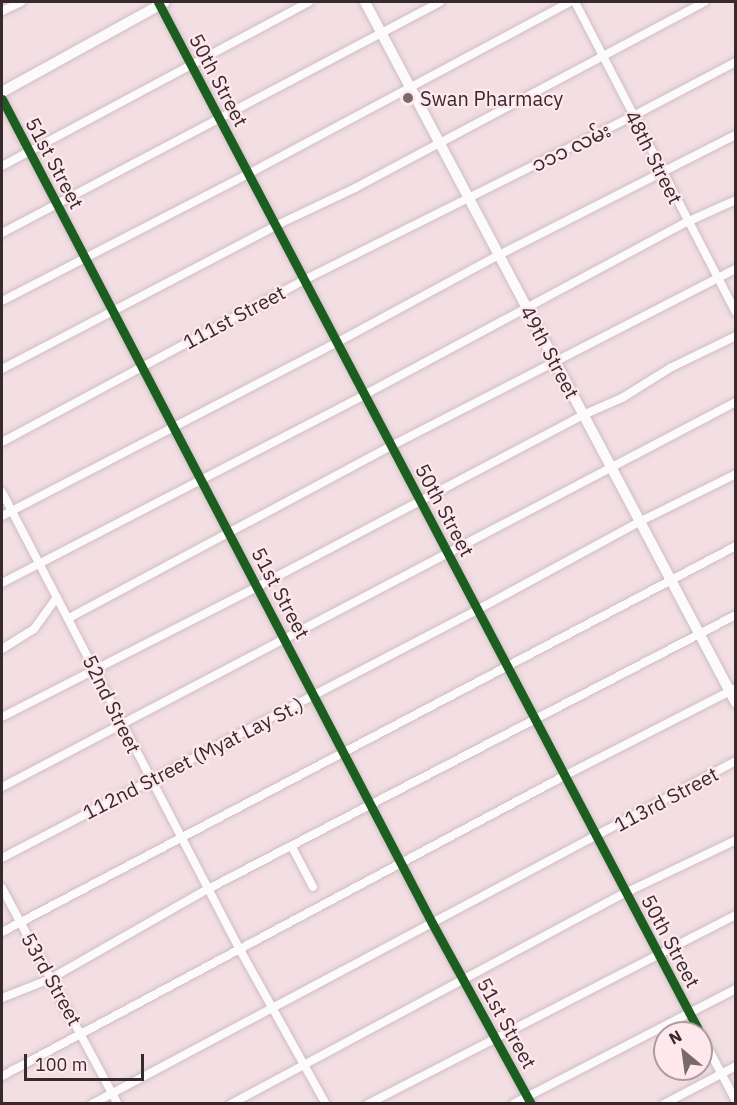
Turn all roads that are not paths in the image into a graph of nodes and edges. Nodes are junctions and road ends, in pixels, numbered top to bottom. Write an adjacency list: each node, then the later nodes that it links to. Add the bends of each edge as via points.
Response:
1 (21, 2): 9 (street)
2 (161, 2): 13 (street, 50th Street); 15 (main road)
3 (309, 2): 13 (street)
4 (365, 2): 10 (main road, 49th Street)
5 (440, 2): 10 (street)
6 (570, 2): 14 (street)
7 (575, 2): 11 (street, 48th Street)
8 (705, 2): 11 (street)
9 (2, 11)
10 (381, 32): 14 (main road, 49th Street); 18 (street)
11 (602, 57): 17 (street, 48th Street); 20 (street)
12 (735, 62): 17 (street, ၁၁၁ လမ်း)
13 (191, 66): 18 (street, 50th Street); 21 (street)
14 (411, 88): 20 (main road, 49th Street); 24 (street)
15 (2, 92)
16 (2, 99): 21 (street, 51st Street)
17 (633, 116): 23 (street, 48th Street); 25 (street, ၁၁၁ လမ်း)
18 (219, 120): 24 (street, 50th Street); 27 (street)
19 (735, 135): 23 (street)
20 (439, 142): 25 (main road, 49th Street); 29 (street)
21 (28, 153): 22 (street); 27 (street, 51st Street)
22 (2, 166)
23 (662, 171): 28 (street, 48th Street); 31 (street)
24 (248, 174): 29 (street, 50th Street); 32 (street)
25 (469, 196): 31 (main road, 49th Street); 35 (street, 111st Street)
26 (735, 200): 28 (street)
27 (56, 205): 30 (street); 32 (street, 51st Street)
28 (687, 222): 34 (street, 48th Street); 37 (street)
29 (275, 226): 35 (street, 50th Street); 38 (street)
30 (2, 233)
31 (499, 255): 37 (main road, 49th Street); 41 (street)
32 (84, 259): 36 (street); 38 (street, 51st Street)
33 (735, 268): 34 (street)
34 (717, 278): 39 (street, 48th Street); 42 (street)
35 (304, 280): 41 (street, 50th Street); 43 (street, 111st Street)
36 (2, 301)
37 (528, 309): 42 (main road, 49th Street); 45 (street)
38 (112, 311): 43 (street, 51st Street); 44 (street)
39 (735, 312)
40 (735, 336): 47 (street)
41 (336, 343): 45 (street, 50th Street); 48 (street)
42 (555, 363): 47 (main road, 49th Street); 50 (street)
43 (141, 366): 48 (street, 51st Street); 49 (street, 111st Street)
44 (2, 369)
45 (364, 395): 50 (street, 50th Street); 53 (street)
46 (735, 402): 51 (street)
47 (583, 415): 51 (main road, 49th Street); 55 (street)
48 (174, 425): 53 (street, 51st Street); 56 (street)
49 (2, 442)
50 (391, 446): 55 (street, 50th Street); 59 (street)
51 (610, 468): 58 (main road, 49th Street); 61 (street)
52 (735, 474): 58 (street, 112nd Street (Myat Lay St.))
53 (201, 479): 59 (street, 51st Street); 62 (street)
54 (2, 492): 56 (street, 52nd Street)
55 (420, 500): 61 (street, 50th Street); 65 (street)
56 (11, 511): 57 (street); 62 (street, 52nd Street)
57 (2, 516)
58 (639, 522): 63 (main road, 49th Street); 67 (street, 112nd Street (Myat Lay St.))
59 (229, 532): 65 (street, 51st Street); 69 (street)
60 (735, 546): 63 (street)
61 (448, 554): 67 (street, 50th Street); 71 (street)
62 (38, 565): 64 (street); 66 (street, 52nd Street)
63 (670, 580): 70 (main road, 49th Street); 73 (street)
64 (2, 583)
65 (257, 587): 71 (street, 51st Street); 74 (street)
66 (57, 597): 69 (street, 52nd Street); 72 (street, via 34,629)
67 (477, 610): 73 (street, 50th Street); 76 (street, 112nd Street (Myat Lay St.))
68 (735, 615): 70 (street)
69 (69, 618): 74 (street, 52nd Street)
70 (698, 632): 75 (main road, 49th Street); 79 (street)
71 (285, 639): 76 (street, 51st Street); 80 (street)
72 (2, 649)
73 (506, 666): 79 (street, 50th Street); 81 (street)
74 (95, 669): 78 (street); 80 (street, 52nd Street)
75 (732, 690): 77 (main road, 49th Street); 83 (street)
76 (314, 695): 81 (street, 51st Street); 84 (street, 112nd Street (Myat Lay St.))
77 (735, 703)
78 (2, 717)
79 (535, 720): 83 (street, 50th Street); 86 (street)
80 (122, 724): 84 (street, 52nd Street); 85 (street)
81 (343, 750): 86 (street, 51st Street); 88 (street)
82 (735, 761): 87 (street, 113rd Street)
83 (564, 776): 87 (street, 50th Street); 92 (street)
84 (150, 779): 88 (street, 52nd Street); 91 (street, 112nd Street (Myat Lay St.))
85 (2, 787)
86 (372, 806): 90 (street); 92 (street, 51st Street)
87 (596, 837): 96 (street, 50th Street); 99 (street, 113rd Street)
88 (181, 838): 95 (street, 52nd Street); 98 (street)
89 (735, 840): 96 (street)
90 (292, 847): 93 (street); 95 (street)
91 (2, 858)
92 (402, 864): 99 (street, 51st Street); 101 (street)
93 (313, 887)
94 (2, 888): 98 (street, 53rd Street)
95 (208, 890): 101 (street, 52nd Street); 103 (street)
96 (625, 893): 102 (street, 50th Street); 104 (street)
97 (735, 915): 102 (street)
98 (20, 922): 100 (street); 103 (street, 53rd Street)
99 (432, 923): 104 (street, 51st Street); 107 (street, 113rd Street)
100 (2, 932)
101 (239, 948): 107 (street, 52nd Street); 110 (street)
102 (658, 954): 108 (street, 50th Street); 111 (street)
103 (50, 979): 106 (street); 110 (street, 53rd Street)
104 (463, 979): 111 (street, 51st Street); 113 (street)
105 (735, 989): 108 (street)
106 (2, 998)
107 (272, 1007): 113 (street, 52nd Street); 117 (street, 113rd Street)
108 (689, 1013): 109 (street, 50th Street); 118 (street)
109 (693, 1021)
110 (81, 1033): 116 (street); 117 (street, 53rd Street)
111 (495, 1039): 118 (street, 51st Street); 124 (street)
112 (713, 1059): 115 (street, 50th Street)
113 (305, 1065): 122 (street); 123 (street)
114 (735, 1066): 115 (street)
115 (721, 1074): 119 (street, 50th Street); 126 (street)
116 (2, 1076)
117 (112, 1093): 120 (street, 113rd Street); 121 (street, 53rd Street)
118 (529, 1100): 125 (street)
119 (735, 1101)
120 (92, 1104)
121 (118, 1104)
122 (231, 1104)
123 (326, 1104)
124 (368, 1104)
125 (513, 1104)
126 (664, 1104)

